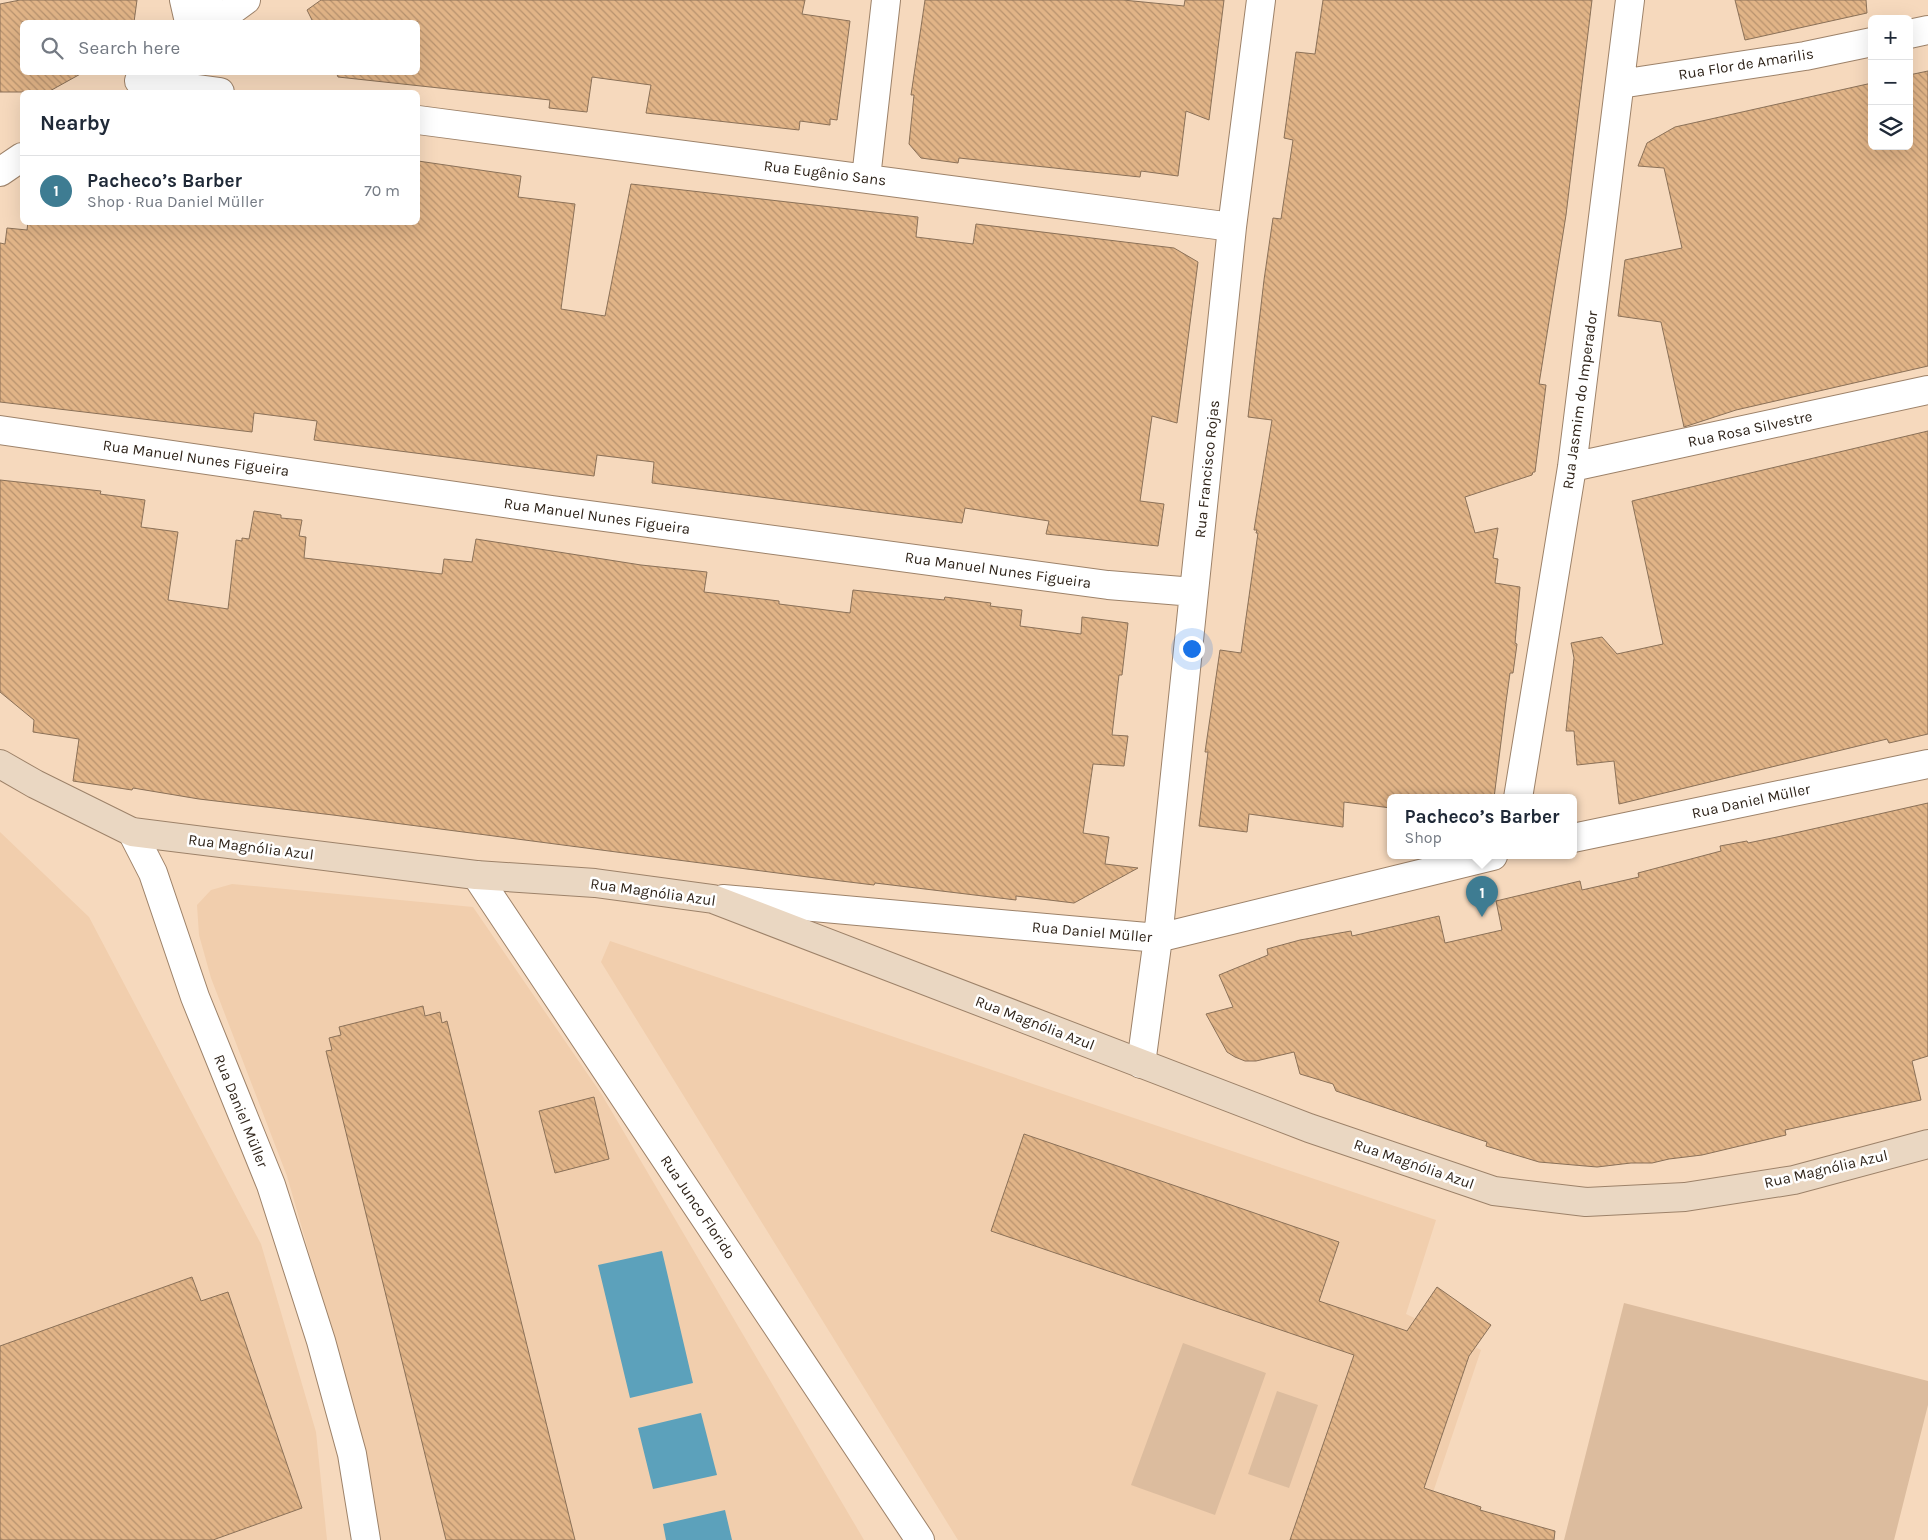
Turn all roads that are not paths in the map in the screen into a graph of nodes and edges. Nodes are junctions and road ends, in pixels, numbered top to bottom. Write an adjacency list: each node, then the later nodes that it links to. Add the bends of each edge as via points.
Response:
1 (184, 0): 7 (street)
2 (208, 0): 8 (street)
3 (246, 0): 9 (street)
4 (886, 0): 19 (street)
5 (1261, 0): 20 (street, Rua Francisco Rojas)
6 (1630, 0): 14 (street, Rua Jasmim do Imperador)
7 (189, 20)
8 (201, 20)
9 (219, 20)
10 (1928, 30): 11 (street)
11 (1913, 33)
12 (1868, 43): 14 (street, Rua Flor de Amarilis, via 1805,56)
13 (137, 82): 15 (street)
14 (1620, 84): 23 (street, Rua Jasmim do Imperador)
15 (203, 90)
16 (420, 120): 19 (street, Rua Eugênio Sans)
17 (20, 158): 18 (street)
18 (0, 172)
19 (866, 178): 20 (street, Rua Eugênio Sans)
20 (1232, 227): 24 (street, Rua Francisco Rojas)
21 (1928, 390): 23 (street, Rua Rosa Silvestre)
22 (0, 430): 24 (street, Rua Manuel Nunes Figueira, via 552,510 1108,585)
23 (1572, 467): 27 (street, Rua Jasmim do Imperador)
24 (1194, 592): 33 (street, Rua Francisco Rojas)
25 (0, 764): 28 (street)
26 (1928, 764): 29 (street, Rua Daniel Müller)
27 (1519, 794)
28 (132, 832): 31 (street, Rua Magnólia Azul); 36 (street, Rua Daniel Müller, via 153,873 195,997 271,1185 347,1435)
29 (1577, 837)
30 (1480, 859): 33 (street, Rua Daniel Müller)
31 (476, 874): 32 (street, Rua Magnólia Azul, via 595,883); 37 (street, Rua Junco Florido)
32 (713, 898): 33 (street, Rua Daniel Müller); 34 (street, Rua Magnólia Azul)
33 (1158, 938): 34 (street, Rua Francisco Rojas)
34 (1141, 1064): 35 (street, Rua Magnólia Azul, via 1309,1128 1494,1191 1586,1202 1685,1196 1794,1180)
35 (1928, 1144)
36 (366, 1540)
37 (920, 1540)

